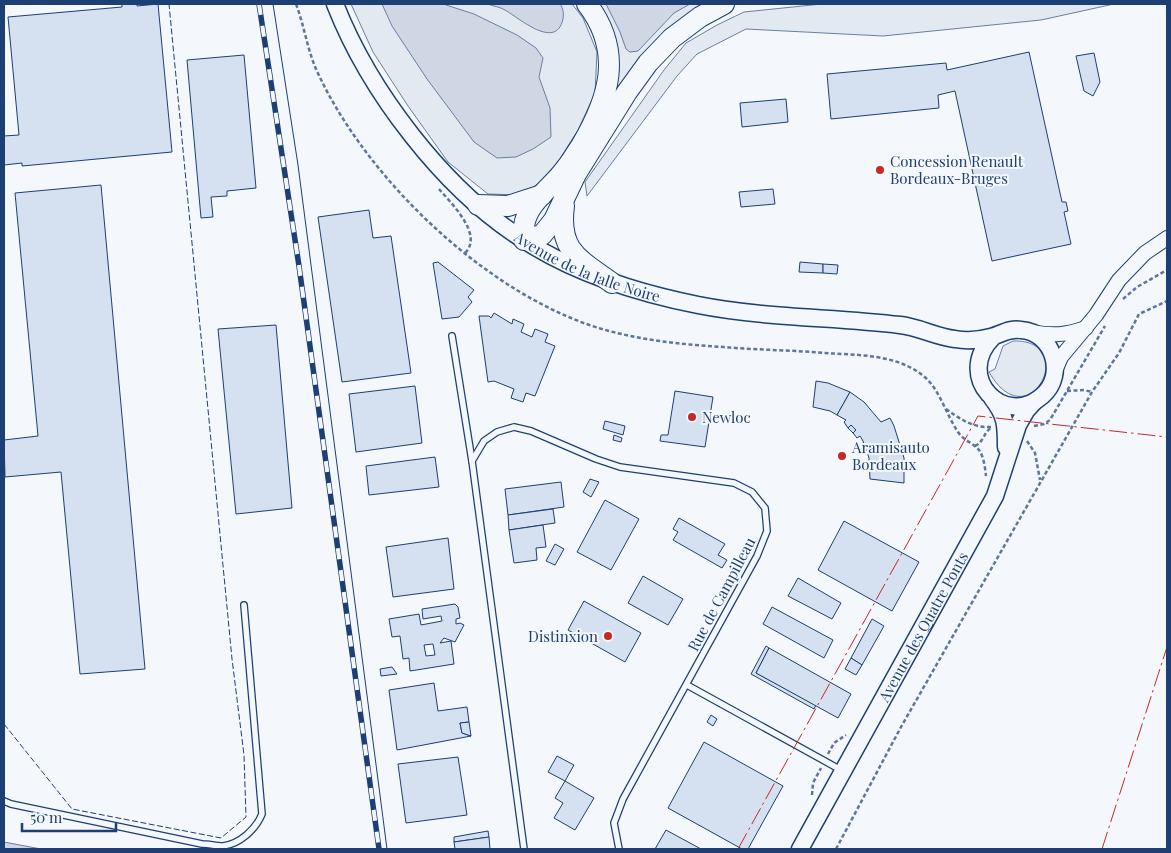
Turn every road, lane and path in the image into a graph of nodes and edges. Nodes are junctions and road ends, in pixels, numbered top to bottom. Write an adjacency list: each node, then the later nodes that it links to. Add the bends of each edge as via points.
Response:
1 (296, 4): 26 (path, via 316,69 357,139 434,226 486,270 518,291 592,326 652,339 883,358 922,375 932,384 957,431 975,446 988,430 997,425)
2 (335, 4): 7 (main road, Avenue de la Jalle Noire, via 358,52 411,134)
3 (587, 4): 5 (highway, via 602,30 608,53 609,78 604,101 567,168)
4 (724, 4): 6 (highway, via 672,38 648,63)
5 (542, 195): 7 (highway, via 508,206); 9 (highway, via 525,218)
6 (565, 196): 9 (highway, via 546,230 537,237); 11 (highway, via 563,232 567,246 580,260)
7 (478, 205): 9 (main road, Avenue de la Jalle Noire)
8 (1167, 238): 15 (street, via 1145,253 1119,280)
9 (524, 240): 11 (main road, Avenue de la Jalle Noire)
10 (1167, 270): 13 (path, via 1137,287)
11 (612, 283): 19 (main road, Avenue de la Jalle Noire, via 670,299 743,313 904,325)
12 (1167, 301): 24 (path, via 1139,314 1119,353)
13 (1121, 302)
14 (1106, 325): 22 (path)
15 (1087, 327): 16 (street, via 1060,335); 20 (street, via 1061,357)
16 (1032, 332): 18 (main road, via 1012,330); 20 (main road, via 1050,348)
17 (452, 336): 27 (lane)
18 (993, 336): 19 (main road, Avenue de la Jalle Noire); 21 (main road, via 980,353)
19 (954, 339): 21 (main road, via 970,357)
20 (1055, 371): 25 (main road, via 1052,384)
21 (978, 374): 23 (main road)
22 (1067, 391): 24 (path); 26 (path, via 1048,423)
23 (987, 392): 25 (main road, via 1009,406); 26 (main road)
24 (1092, 392): 35 (path, via 905,719)
25 (1035, 401): 26 (main road, Avenue des Quatre Ponts)
26 (1012, 425): 30 (main road, Avenue des Quatre Ponts, via 1007,459 995,496)
27 (472, 461): 29 (lane, Rue de Campilleau, via 484,442 497,432 514,428 531,430 620,467 734,483 752,492 764,508 767,531 757,556); 32 (lane)
28 (244, 605): 31 (lane, via 262,814 249,832 223,846 202,844)
29 (687, 685): 30 (lane); 33 (lane, Rue de Campilleau, via 623,799 614,822)
30 (843, 771): 34 (main road, Avenue des Quatre Ponts)
31 (4, 801)
32 (524, 849)
33 (619, 849)
34 (800, 849)
35 (836, 849)

